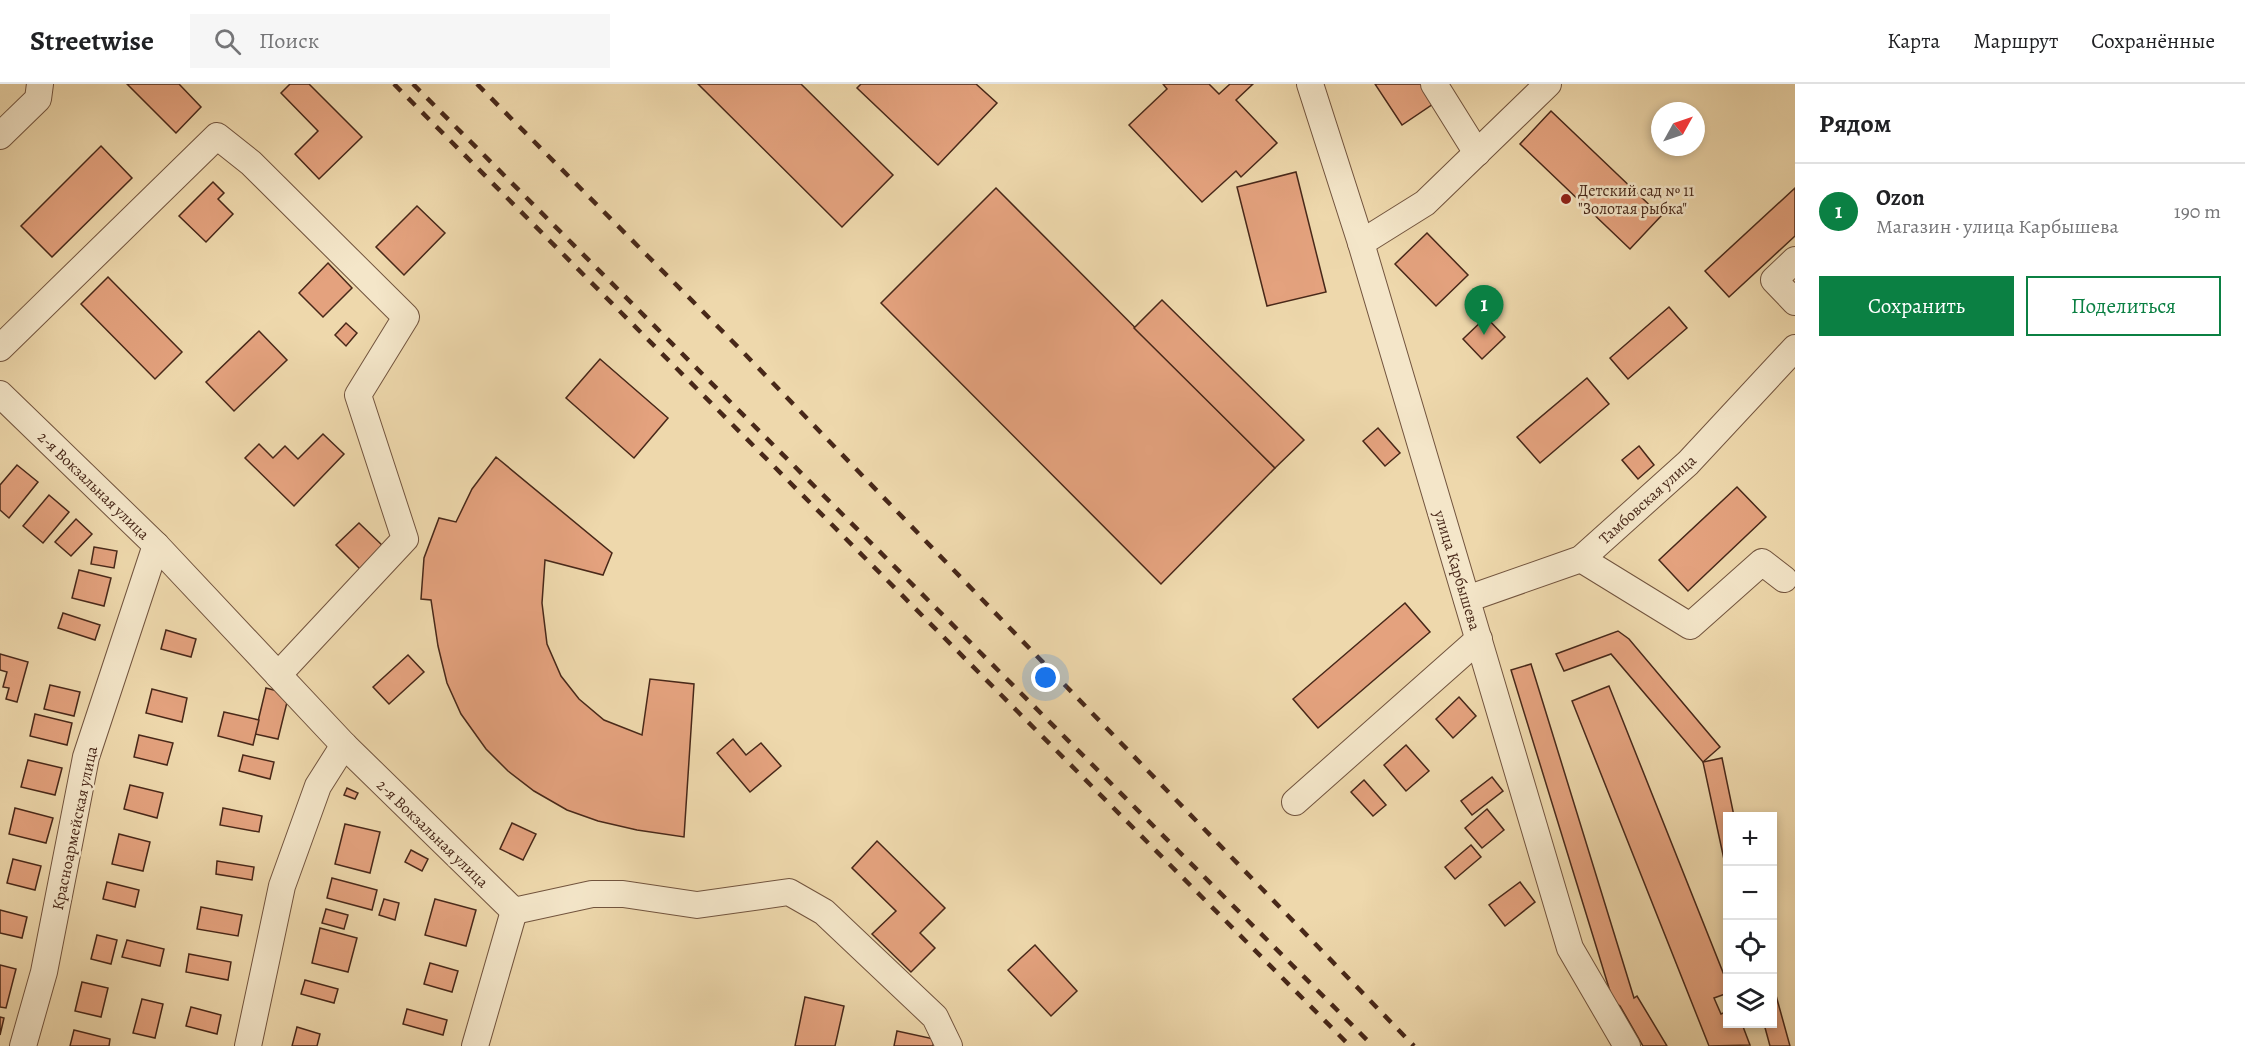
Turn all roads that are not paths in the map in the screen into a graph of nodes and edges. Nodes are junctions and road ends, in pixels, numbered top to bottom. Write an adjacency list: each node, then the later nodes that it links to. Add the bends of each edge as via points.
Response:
1 (40, 84): 5 (street, via 38,99)
2 (1310, 84): 7 (street, улица Карбышева)
3 (1434, 84): 6 (street)
4 (1548, 84): 6 (street)
5 (0, 136)
6 (1477, 153): 7 (street, via 1425,203)
7 (1361, 243): 16 (street, улица Карбышева)
8 (1795, 260): 9 (street, via 1774,280)
9 (1795, 302)
10 (0, 348): 18 (street, via 217,136 251,163 406,317 358,394 405,539)
11 (1795, 348): 14 (street, Тамбовская улица, via 1688,463)
12 (0, 394): 13 (street, 2-я Вокзальная улица)
13 (156, 545): 18 (street, 2-я Вокзальная улица); 22 (street, Красноармейская улица, via 86,757 44,972)
14 (1581, 559): 15 (street, via 1690,626 1762,562); 16 (street, Тамбовская улица)
15 (1784, 579)
16 (1467, 599): 17 (street, улица Карбышева)
17 (1479, 639): 20 (street); 26 (street, улица Карбышева, via 1570,948)
18 (278, 675): 19 (street, 2-я Вокзальная улица)
19 (344, 745): 21 (street, 2-я Вокзальная улица); 23 (street, via 318,786 282,885)
20 (1295, 802)
21 (514, 911): 24 (street); 25 (street, via 591,894 623,894 697,905 789,892 824,912 935,1017)
22 (23, 1046)
23 (248, 1046)
24 (475, 1046)
25 (949, 1046)
26 (1627, 1046)

